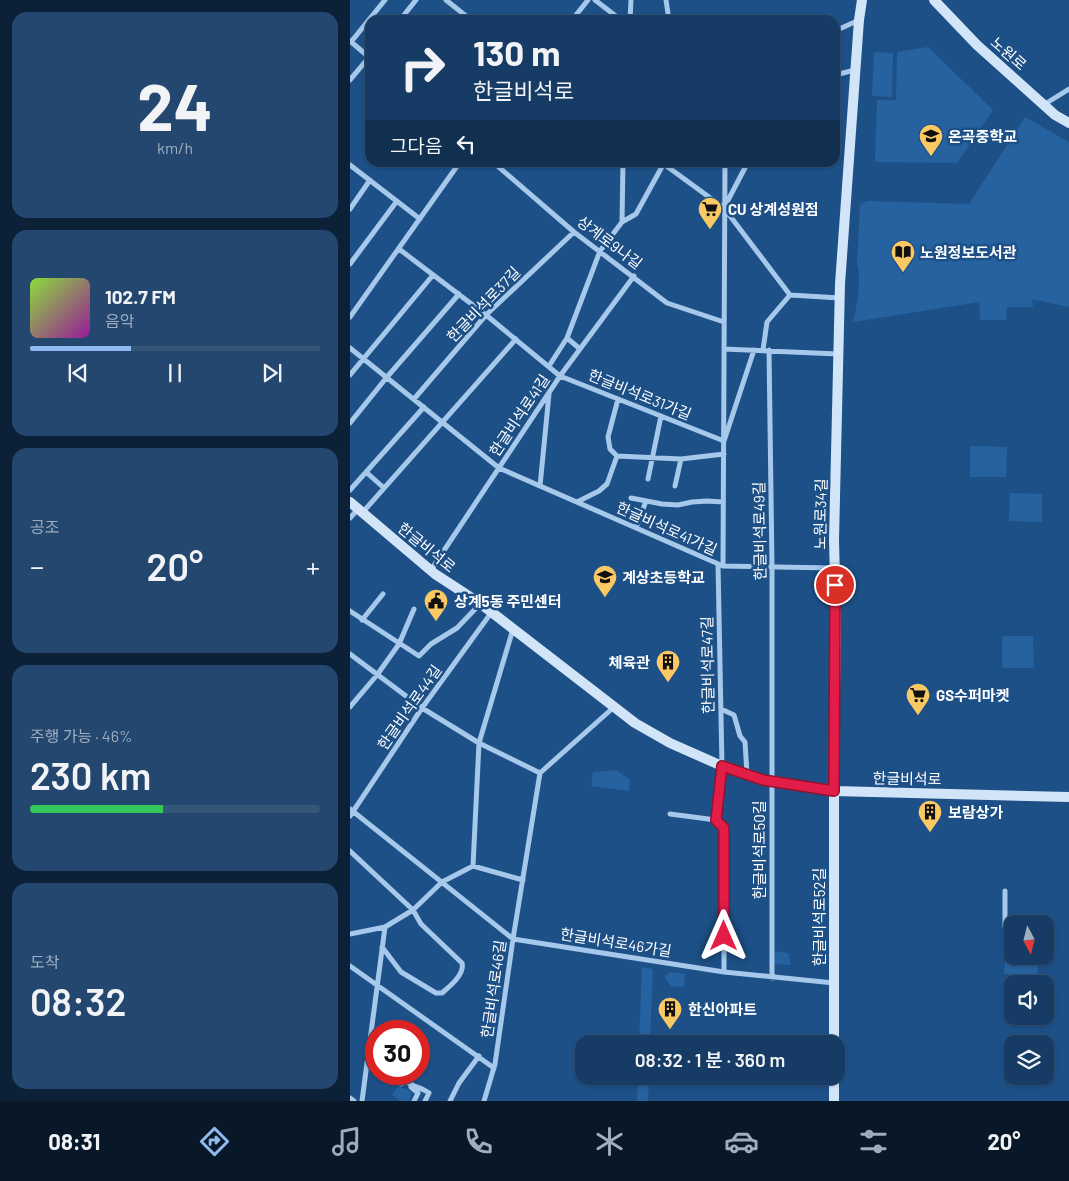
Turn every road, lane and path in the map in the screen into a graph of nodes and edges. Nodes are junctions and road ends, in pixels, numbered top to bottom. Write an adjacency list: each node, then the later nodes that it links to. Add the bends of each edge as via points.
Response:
1 (385, 0): 10 (street)
2 (416, 0): 11 (street)
3 (446, 0): 12 (street)
4 (588, 0): 13 (street)
5 (594, 0): 14 (street)
6 (631, 0): 15 (street)
7 (666, 0): 16 (street)
8 (862, 0): 17 (street, 노원로34길)
9 (934, 0): 27 (street, 노원로, via 977,45)
10 (373, 15)
11 (404, 15)
12 (465, 15)
13 (576, 15)
14 (614, 15)
15 (630, 15)
16 (668, 15)
17 (859, 20): 19 (street); 23 (street, 노원로34길)
18 (365, 24): 20 (street)
19 (840, 29)
20 (351, 41): 21 (street)
21 (365, 53)
22 (365, 63): 25 (street)
23 (855, 70): 24 (street); 51 (street, 노원로34길)
24 (840, 74)
25 (350, 80)
26 (1069, 89): 27 (street)
27 (1044, 104): 28 (street, 노원로)
28 (1069, 123)
29 (350, 165): 37 (street)
30 (456, 167): 41 (street)
31 (499, 167): 43 (street, 상계로9나길)
32 (623, 167): 42 (street)
33 (660, 167): 42 (street, via 636,214)
34 (668, 167): 39 (street)
35 (725, 167): 39 (street, 한글비석로47길)
36 (745, 167): 39 (street, 한글비석로47길)
37 (370, 180): 38 (street); 40 (street)
38 (397, 201): 41 (street); 46 (street)
39 (724, 208): 50 (street); 54 (street, 한글비석로47길)
40 (350, 209)
41 (420, 219): 44 (street)
42 (622, 222): 45 (street)
43 (574, 232): 45 (street, 상계로9나길); 52 (street, 한글비석로37길)
44 (399, 249): 47 (street, 한글비석로31가길); 53 (street)
45 (600, 251): 48 (street, 상계로9나길); 55 (street)
46 (350, 264)
47 (433, 275): 49 (street, 한글비석로31가길); 64 (street)
48 (634, 276): 54 (street, 상계로9나길, via 667,302); 58 (street, 한글비석로41길)
49 (459, 294): 52 (street, 한글비석로31가길); 68 (street)
50 (790, 295): 51 (street); 61 (street, via 767,322)
51 (840, 298): 63 (street, 노원로34길)
52 (486, 315): 56 (street, 한글비석로31가길); 71 (street, 한글비석로37길)
53 (350, 317)
54 (724, 322): 59 (street, 한글비석로47길)
55 (567, 338): 58 (street); 65 (street)
56 (516, 339): 65 (street, 한글비석로31가길); 74 (street)
57 (350, 348): 64 (street)
58 (580, 349): 67 (street, 한글비석로41길)
59 (724, 349): 60 (street); 76 (street, 한글비석로47길)
60 (754, 350): 61 (street); 76 (street, 한글비석로47길)
61 (763, 350): 62 (street)
62 (769, 350): 63 (street); 96 (street, 한글비석로49길)
63 (840, 354): 97 (street, 노원로34길)
64 (363, 359): 66 (street); 68 (street)
65 (549, 366): 67 (street, 한글비석로31가길)
66 (350, 375)
67 (560, 376): 69 (street, 한글비석로41길); 70 (street, 한글비석로31가길)
68 (386, 377): 71 (street); 75 (street)
69 (550, 392): 81 (street, 한글비석로41길); 84 (street)
70 (618, 398): 73 (street, 한글비석로31가길); 78 (street, via 608,437 610,449)
71 (414, 399): 72 (street)
72 (424, 407): 74 (street); 82 (street)
73 (661, 416): 76 (street, 한글비석로31가길); 79 (street)
74 (442, 421): 81 (street, 한글비석로41가길); 86 (street)
75 (350, 423)
76 (724, 441): 77 (street, 한글비석로47길)
77 (724, 454): 80 (street); 91 (street, 한글비석로47길)
78 (618, 456): 79 (street); 90 (street, via 607,484)
79 (652, 458): 80 (street); 83 (street)
80 (681, 459): 85 (street)
81 (499, 468): 84 (street, 한글비석로41가길); 98 (street, 한글비석로41길)
82 (366, 472): 86 (street); 87 (street)
83 (648, 479)
84 (540, 486): 90 (street, 한글비석로41가길)
85 (675, 486)
86 (384, 488): 92 (street)
87 (350, 490)
88 (631, 498): 89 (street)
89 (646, 501): 91 (street, via 678,505 699,501); 94 (street)
90 (577, 502): 94 (street, 한글비석로41가길)
91 (724, 502): 95 (street, 한글비석로47길)
92 (357, 508): 93 (street); 98 (street, 한글비석로)
93 (350, 518)
94 (636, 528): 95 (street, 한글비석로41가길)
95 (721, 565): 96 (street, 한글비석로41가길); 112 (street, 한글비석로47길)
96 (772, 567): 97 (street, 한글비석로41가길); 117 (street, 한글비석로49길)
97 (835, 568): 118 (street, 노원로34길)
98 (430, 571): 100 (street, 한글비석로)
99 (383, 594): 104 (street)
100 (481, 604): 103 (street, 한글비석로); 106 (street, via 457,628 430,644 419,656)
101 (414, 609): 106 (street)
102 (350, 612): 104 (street)
103 (491, 613): 105 (street, 한글비석로); 111 (street, 한글비석로44길)
104 (362, 620): 106 (street)
105 (513, 629): 110 (street, 한글비석로); 113 (street)
106 (399, 644): 108 (street)
107 (350, 654): 108 (street)
108 (377, 676): 109 (street); 111 (street)
109 (350, 706)
110 (614, 707): 114 (street, 한글비석로, via 670,743); 115 (street)
111 (422, 708): 113 (street); 120 (street, 한글비석로44길)
112 (721, 709): 114 (street, 한글비석로47길); 116 (street, via 734,715 745,742)
113 (479, 743): 115 (street); 124 (street)
114 (722, 766): 116 (street, 한글비석로); 122 (street, 한글비석로47길)
115 (540, 773): 125 (street, 한글비석로46길)
116 (747, 774): 117 (street, 한글비석로)
117 (772, 782): 118 (street, 한글비석로); 136 (street, 한글비석로50길)
118 (834, 791): 119 (street, 한글비석로); 137 (street, 한글비석로52길)
119 (1069, 797)
120 (351, 812): 126 (street)
121 (670, 814): 122 (street)
122 (716, 820): 135 (street, via 724,828)
123 (350, 851): 128 (street)
124 (473, 866): 125 (street); 126 (street)
125 (523, 880): 132 (street, 한글비석로46길)
126 (442, 882): 128 (street); 132 (street)
127 (1005, 891): 129 (street)
128 (412, 910): 130 (street); 133 (street, via 421,924 462,963 461,974 442,993 436,993 408,977)
129 (1004, 915)
130 (385, 927): 131 (street); 133 (street)
131 (350, 934)
132 (513, 938): 135 (street, 한글비석로46가길); 141 (street, 한글비석로46길)
133 (382, 948): 138 (street)
134 (350, 966): 138 (street)
135 (724, 972): 136 (street, 한글비석로46가길)
136 (772, 978): 137 (street, 한글비석로46가길)
137 (834, 983): 139 (street, 한글비석로52길)
138 (377, 984): 140 (street); 145 (street)
139 (834, 1035)
140 (479, 1056): 141 (street); 148 (street)
141 (494, 1068): 149 (street, 한글비석로46길)
142 (834, 1085): 150 (street)
143 (350, 1098): 144 (street)
144 (354, 1101)
145 (362, 1101)
146 (414, 1101): 147 (street, via 418,1093 401,1084 407,1082 425,1090 429,1093)
147 (425, 1101)
148 (450, 1101)
149 (484, 1101)
150 (834, 1101)

